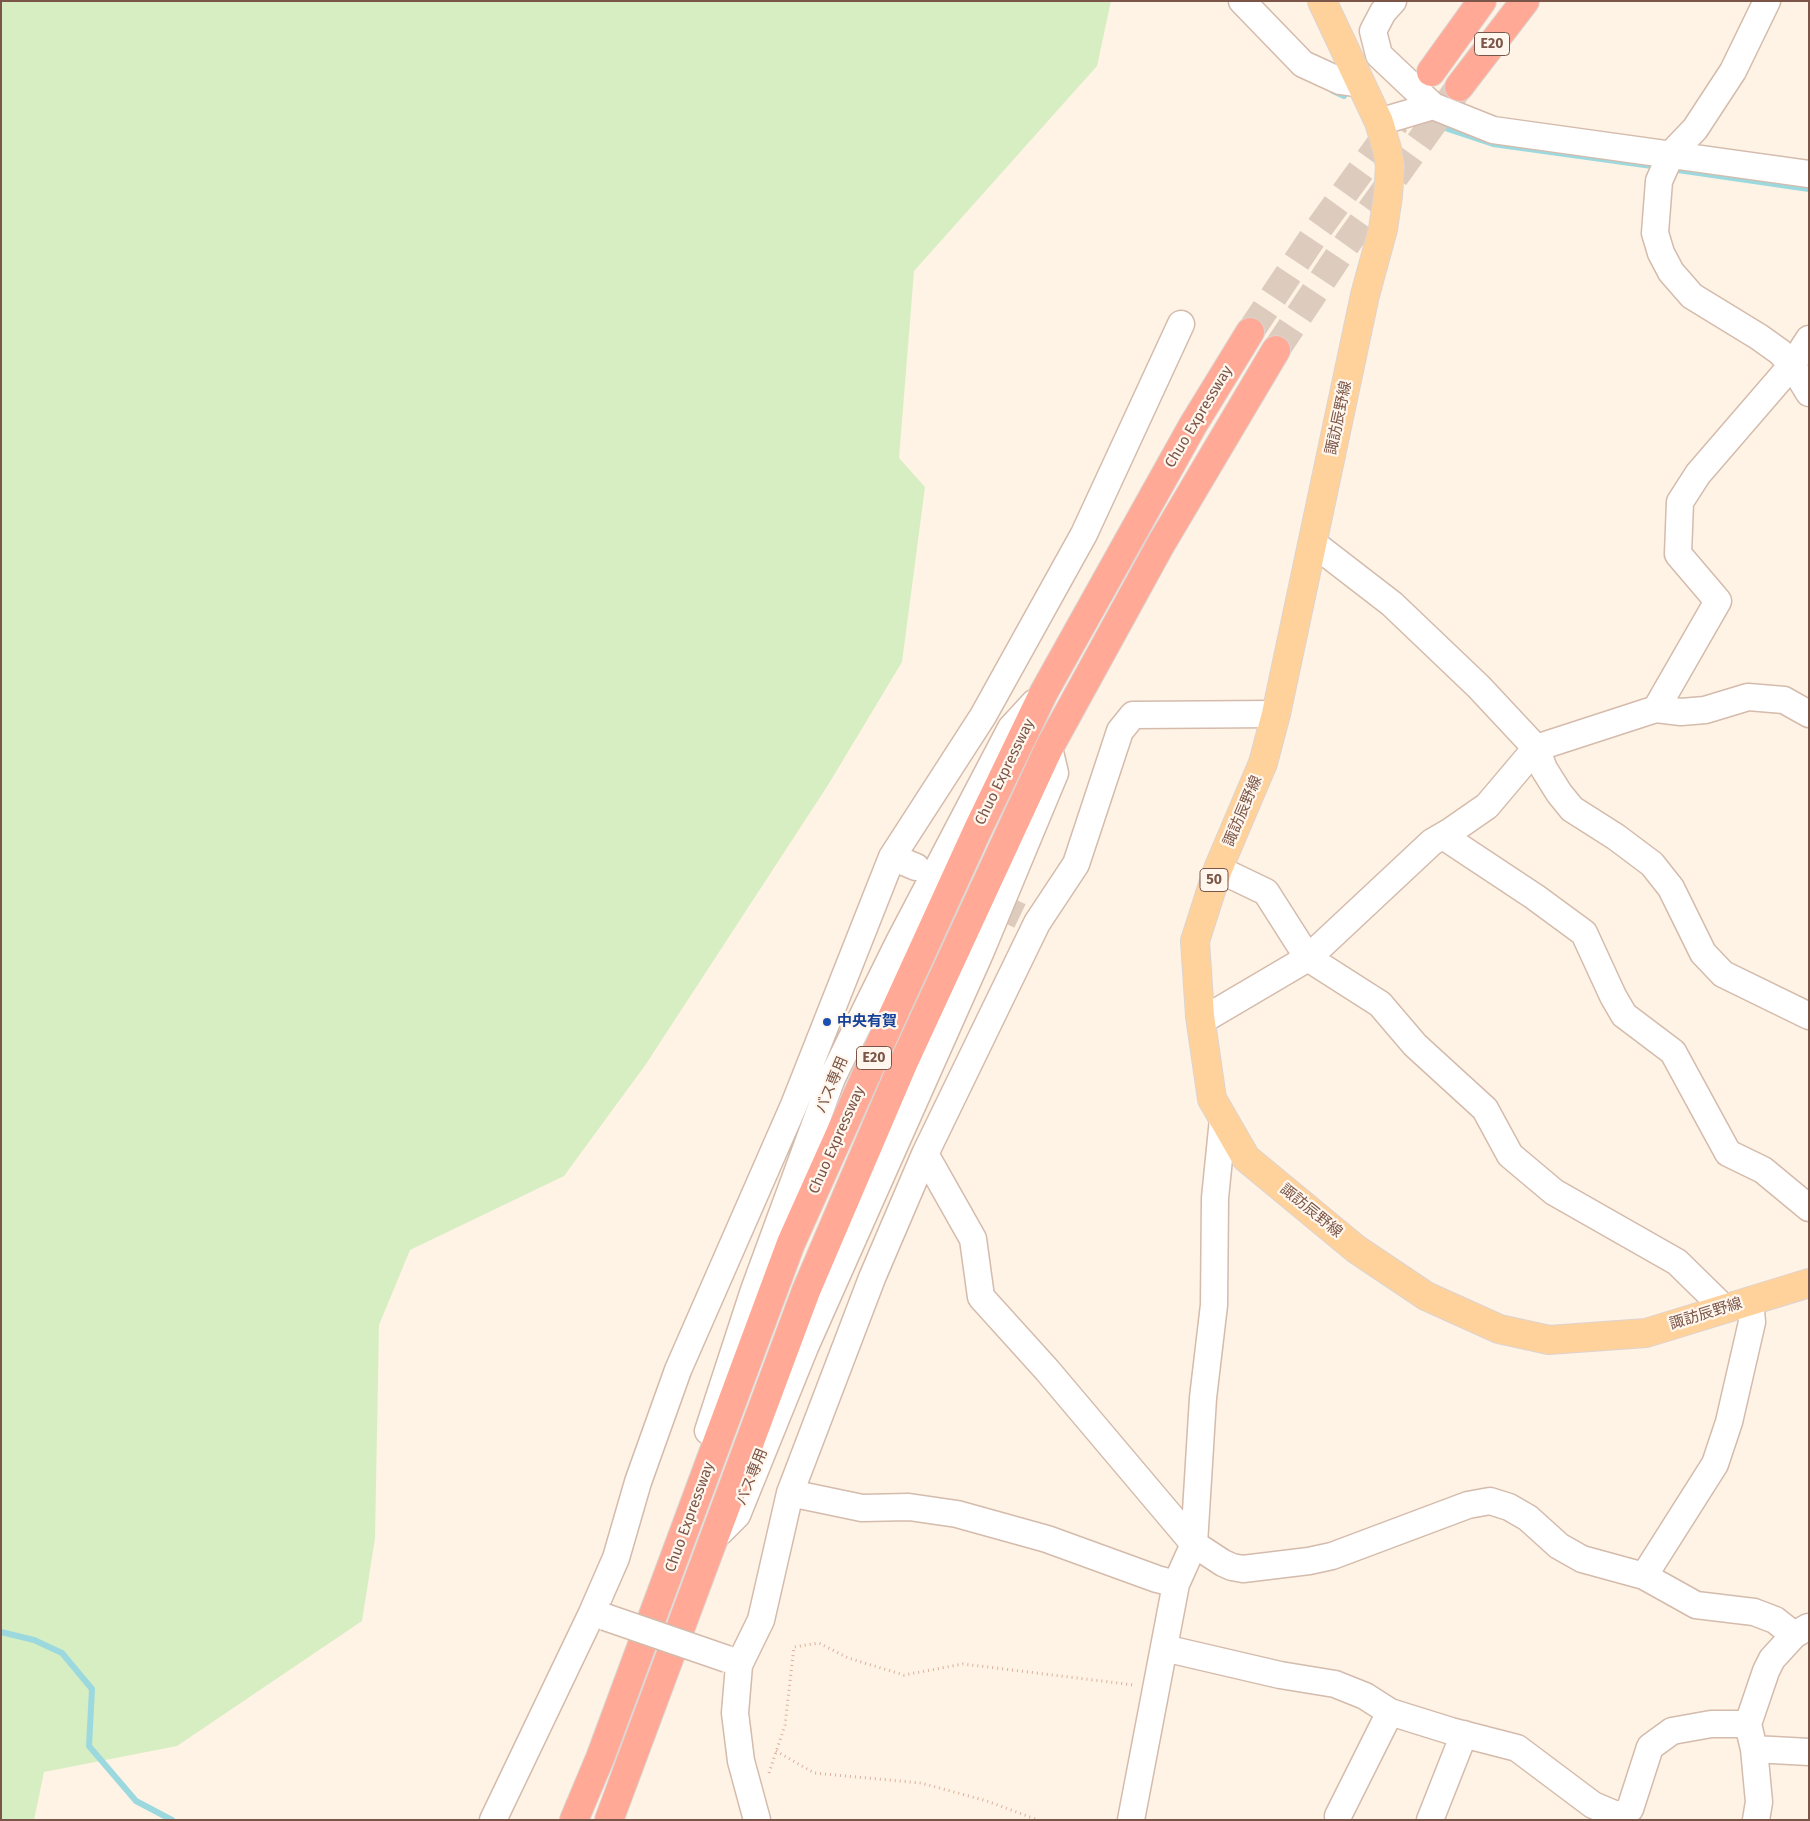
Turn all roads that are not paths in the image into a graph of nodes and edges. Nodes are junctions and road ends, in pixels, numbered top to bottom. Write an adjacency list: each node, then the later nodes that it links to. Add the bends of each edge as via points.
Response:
1 (1242, 1): 8 (street, via 1303,64 1340,81)
2 (1322, 1): 8 (main road, 諏訪辰野線 / 50)
3 (1393, 1): 10 (street, via 1373,31 1379,55)
4 (1482, 1): 7 (highway, E20)
5 (1525, 1): 9 (highway, E20)
6 (1767, 1): 12 (street, via 1733,71 1695,129)
7 (1431, 72)
8 (1361, 84): 11 (main road, 諏訪辰野線 / 50)
9 (1459, 87)
10 (1433, 106): 11 (street); 12 (street, via 1492,130)
11 (1379, 122): 20 (main road, 諏訪辰野線 / 50, via 1390,166 1387,205)
12 (1671, 154): 13 (street); 18 (street, via 1659,181 1655,232 1671,272 1692,296 1759,337)
13 (1809, 174)
14 (1180, 324): 26 (street, via 1084,534 982,716)
15 (1250, 332): 54 (highway, Chuo Expressway / E20, via 1193,425 1044,692 914,970 791,1243 600,1758)
16 (1809, 339): 18 (street)
17 (1276, 350): 55 (highway, Chuo Expressway / E20, via 1161,544 1049,748 903,1064 806,1291)
18 (1792, 364): 19 (street); 21 (street, via 1698,474 1680,502 1678,554 1718,601)
19 (1809, 393)
20 (1313, 542): 22 (main road, 諏訪辰野線 / 50); 24 (street, via 1392,604 1479,687)
21 (1656, 709): 23 (street, via 1706,710 1748,697 1784,700); 24 (street)
22 (1276, 714): 28 (main road, 諏訪辰野線 / 50, via 1263,763); 33 (street, via 1133,715 1120,731 1076,864 1029,920)
23 (1809, 714)
24 (1536, 748): 25 (street, via 1487,806); 30 (street, via 1544,769 1572,810 1652,864 1671,888 1703,953 1723,974)
25 (1443, 836): 29 (street, via 1432,842); 34 (street, via 1584,933 1624,1015 1673,1052 1728,1153 1763,1170)
26 (892, 857): 27 (street); 42 (street, via 794,1105 678,1370 638,1482)
27 (916, 867)
28 (1218, 869): 29 (street, via 1266,892); 31 (main road, 諏訪辰野線 / 50, via 1195,941)
29 (1308, 958): 31 (street); 37 (street, via 1380,1004 1415,1045 1485,1109 1510,1155 1554,1192 1677,1262)
30 (1809, 1016)
31 (1201, 1021): 32 (main road, 諏訪辰野線 / 50, via 1212,1099)
32 (1223, 1118): 37 (main road, 諏訪辰野線 / 50, via 1246,1158 1356,1249 1426,1296 1499,1329 1550,1340 1646,1333); 39 (street, via 1215,1198 1214,1305)
33 (925, 1154): 38 (street, via 872,1278); 39 (street, via 973,1239 981,1298 1047,1370)
34 (1809, 1208)
35 (1809, 1283): 36 (main road, 諏訪辰野線 / 50)
36 (1750, 1300): 37 (main road, 諏訪辰野線 / 50); 40 (street, via 1752,1322 1729,1422 1715,1464)
37 (1724, 1308)
38 (790, 1494): 41 (street, via 862,1508 909,1507 957,1514 1047,1539); 45 (street, via 762,1620)
39 (1194, 1544): 40 (street, via 1223,1563 1243,1569 1309,1561 1332,1556 1468,1505 1490,1501 1528,1518 1559,1546 1582,1559); 41 (street)
40 (1644, 1576): 43 (street, via 1696,1604 1754,1612)
41 (1176, 1584): 44 (street)
42 (599, 1615): 45 (street, bridge); 53 (street)
43 (1802, 1630): 47 (street, via 1772,1659)
44 (1164, 1648): 46 (street, via 1280,1675 1335,1684 1365,1696); 57 (street)
45 (733, 1662): 56 (street, via 741,1761)
46 (1390, 1712): 48 (street); 52 (street)
47 (1748, 1724): 49 (street); 51 (street, via 1711,1724 1672,1731 1650,1747 1630,1809 1619,1816)
48 (1464, 1734): 51 (street, via 1517,1748); 58 (street)
49 (1754, 1749): 50 (street); 59 (street, via 1759,1802)
50 (1809, 1752)
51 (1590, 1812)
52 (1338, 1816)
53 (493, 1820)
54 (574, 1820)
55 (609, 1820)
56 (758, 1820)
57 (1131, 1820)
58 (1430, 1820)
59 (1756, 1820)

